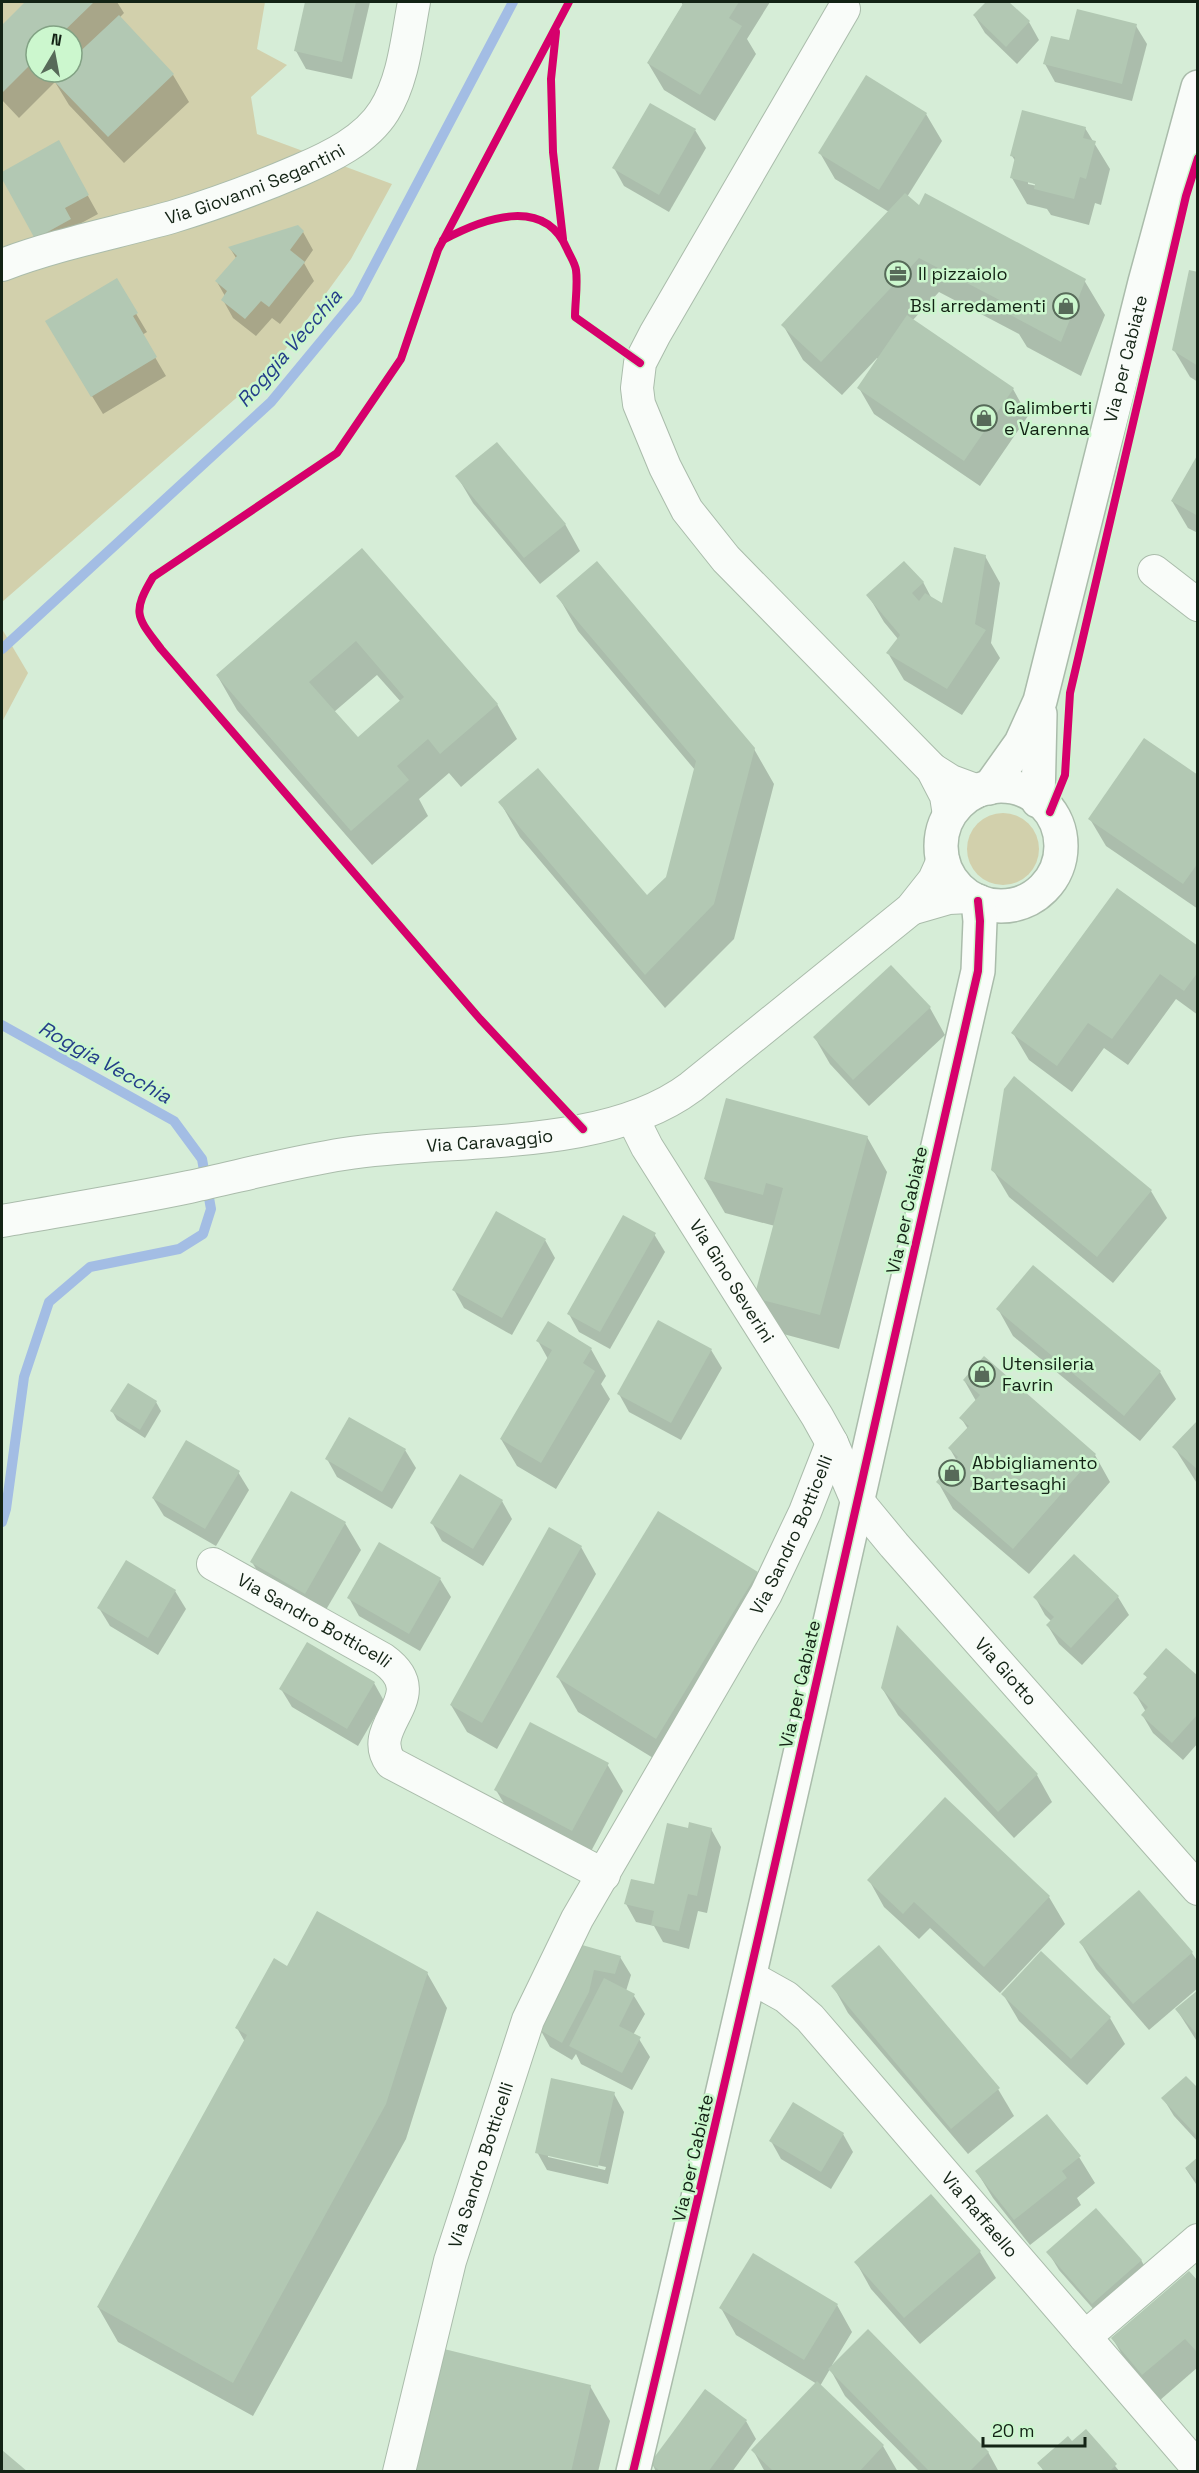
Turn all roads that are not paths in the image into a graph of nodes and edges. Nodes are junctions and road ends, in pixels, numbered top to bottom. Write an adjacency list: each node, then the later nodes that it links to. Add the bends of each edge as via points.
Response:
1 (414, 2): 4 (street, Via Giovanni Segantini, via 391,98 374,123 354,141 313,164 226,199)
2 (844, 9): 8 (street, via 654,334 640,363 638,396 675,488 700,529)
3 (1197, 87): 7 (street, Via per Cabiate)
4 (2, 265)
5 (1154, 571): 6 (street)
6 (1197, 606)
7 (1040, 701): 9 (street, Via per Cabiate, via 1021,743); 10 (street, Via per Cabiate)
8 (932, 769): 9 (street, via 951,781); 11 (street, via 946,796)
9 (983, 789): 10 (street, via 1014,788); 11 (street, via 962,801)
10 (1038, 801): 14 (street, via 1056,823 1060,857 1045,887)
11 (949, 815): 12 (street, via 942,837)
12 (943, 860): 13 (street, via 952,881); 15 (street, Via Caravaggio, via 934,880)
13 (973, 899): 14 (street, via 991,905); 15 (street, Via Caravaggio, via 949,898); 16 (street, Via per Cabiate, via 980,921)
14 (1015, 904): 16 (street, Via per Cabiate, via 992,935)
15 (911, 909): 17 (street, Via Caravaggio, via 691,1088)
16 (978, 971): 20 (street, Via per Cabiate)
17 (633, 1119): 18 (street, Via Caravaggio, via 547,1135 344,1154); 19 (street, Via Gino Severini)
18 (2, 1221)
19 (832, 1443): 20 (street, Via Giotto); 22 (street, Via Sandro Botticelli, via 766,1594)
20 (856, 1499): 23 (street, Via Giotto); 24 (street, Via per Cabiate)
21 (213, 1564): 22 (street, Via Sandro Botticelli, via 383,1659 397,1672 402,1700 383,1739 391,1763)
22 (604, 1875): 28 (street, Via Sandro Botticelli, via 547,1978 514,2058 450,2261)
23 (1197, 1889)
24 (750, 1977): 26 (street, Via Raffaello, via 786,1997 810,2018); 29 (street, Via per Cabiate)
25 (1197, 2240): 26 (street)
26 (1085, 2337): 27 (street, Via Raffaello)
27 (1197, 2468)
28 (399, 2472)
29 (633, 2472)

